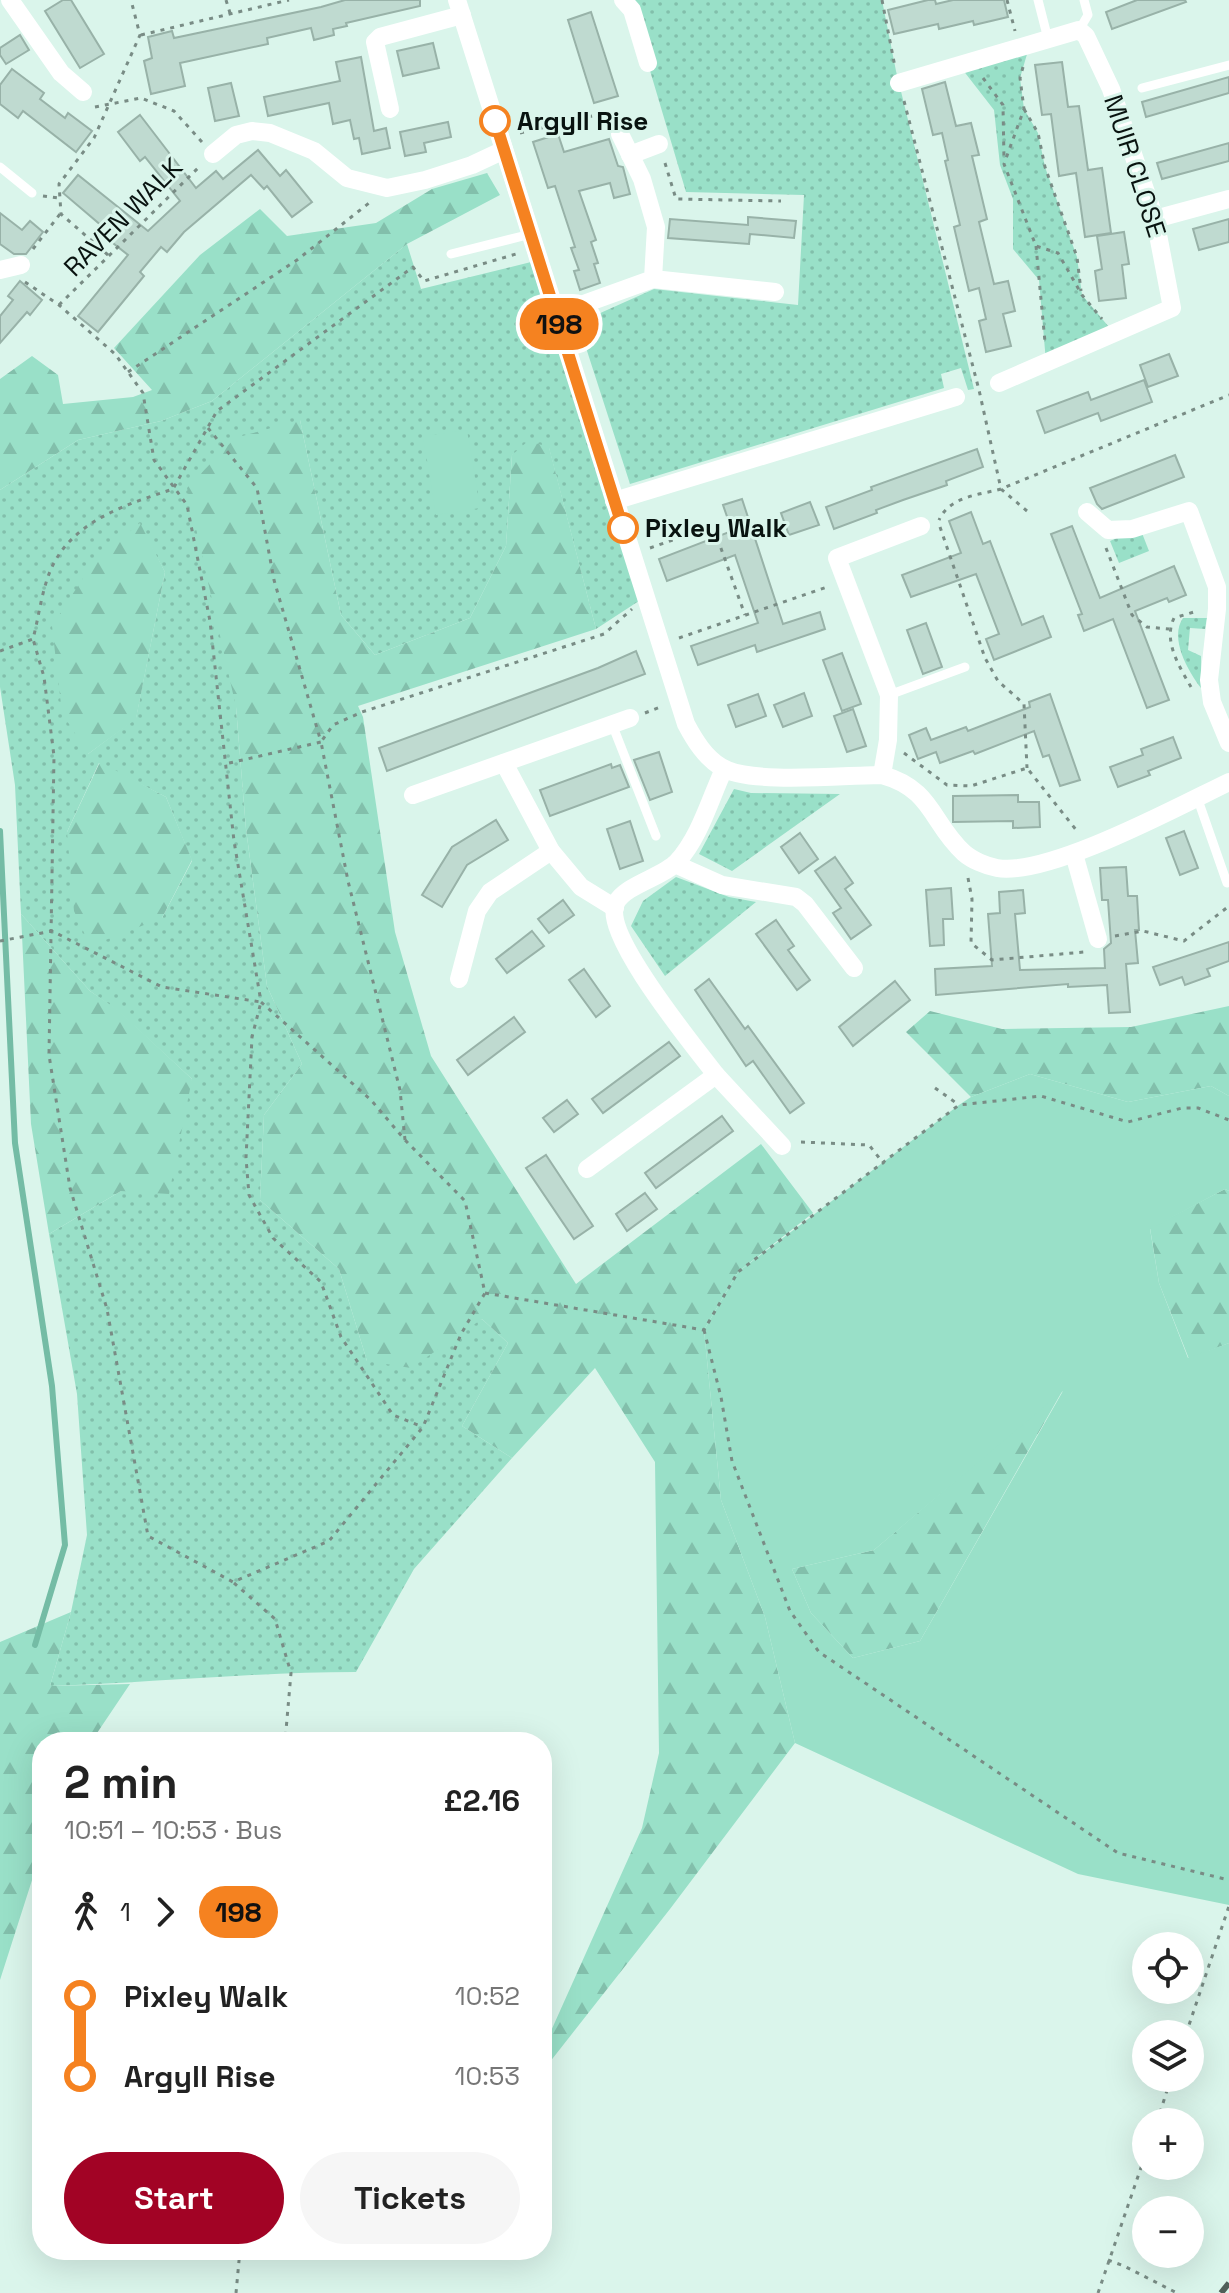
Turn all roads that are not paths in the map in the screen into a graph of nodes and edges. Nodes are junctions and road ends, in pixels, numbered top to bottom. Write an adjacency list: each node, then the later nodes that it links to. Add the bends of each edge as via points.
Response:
1 (10, 0): 12 (street)
2 (623, 0): 8 (street, via 632,10)
3 (1038, 0): 7 (lane)
4 (1084, 0): 6 (lane, via 1088,15)
5 (460, 7): 13 (street, via 375,42); 16 (street)
6 (1079, 30): 7 (street); 22 (street, MUIR CLOSE, via 1111,89)
7 (1032, 43): 10 (street)
8 (648, 63)
9 (1229, 65): 11 (lane)
10 (899, 83)
11 (1142, 88)
12 (86, 100)
13 (390, 109)
14 (620, 134): 18 (street)
15 (659, 144): 18 (street)
16 (504, 150): 17 (street, via 472,165 387,188 347,178 314,151 270,133 236,135); 23 (street)
17 (213, 154)
18 (630, 155): 27 (street, via 656,227)
19 (0, 167): 20 (lane)
20 (32, 193)
21 (1229, 199): 22 (street)
22 (1155, 219): 30 (street, MUIR CLOSE, via 1172,308)
23 (533, 241): 24 (lane); 29 (street)
24 (451, 254)
25 (21, 265): 26 (street)
26 (0, 270)
27 (653, 279): 28 (street); 29 (street)
28 (775, 292)
29 (556, 314): 32 (street)
30 (999, 383)
31 (956, 397): 32 (street)
32 (614, 501): 40 (street, via 678,700 696,742)
33 (1090, 514): 38 (street, via 1108,530 1132,529 1189,511 1217,587 1209,680)
34 (921, 526): 36 (street, via 837,558)
35 (965, 667): 36 (lane)
36 (889, 695): 41 (street)
37 (621, 721): 39 (street); 45 (lane)
38 (1229, 743)
39 (504, 763): 43 (street); 47 (street)
40 (724, 769): 41 (street, via 759,776); 48 (street, via 691,842)
41 (882, 775): 46 (street, via 911,787 964,853 981,863 998,868 1033,865)
42 (1229, 782): 44 (street)
43 (413, 795)
44 (1197, 797): 46 (street); 49 (lane)
45 (656, 836)
46 (1082, 850): 51 (street)
47 (551, 851): 50 (street, via 581,887); 53 (street, via 490,892 477,911)
48 (675, 864): 50 (street, via 622,895); 52 (street, via 722,885 796,897)
49 (1227, 883)
50 (615, 908): 54 (street, via 618,932 651,989)
51 (1098, 939)
52 (854, 968)
53 (459, 979)
54 (716, 1075): 55 (street); 56 (street)
55 (778, 1144)
56 (587, 1169)

